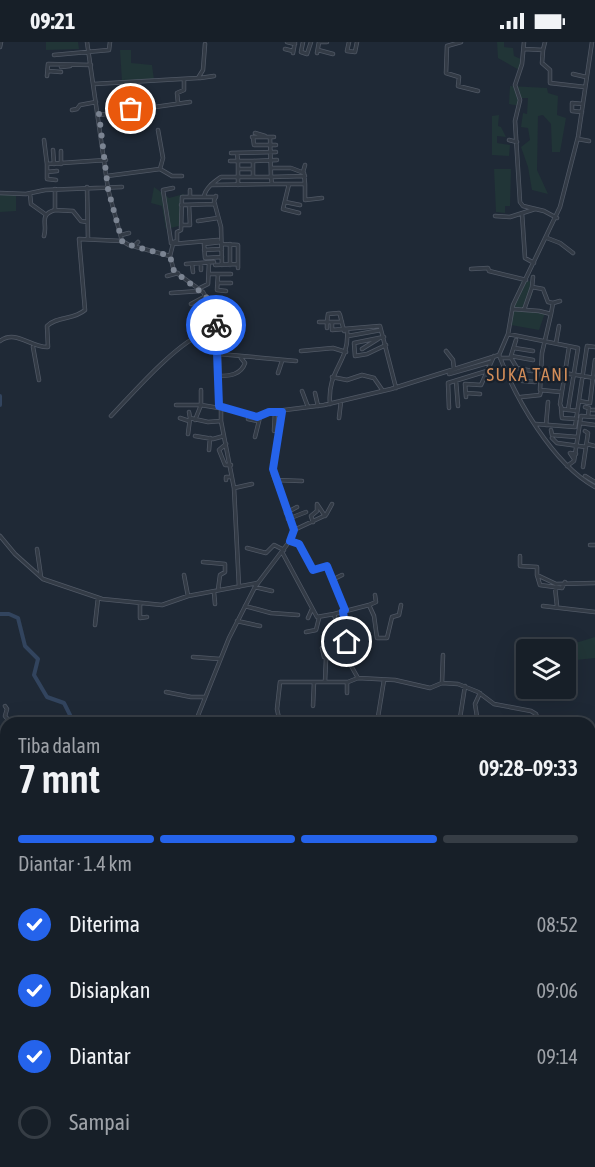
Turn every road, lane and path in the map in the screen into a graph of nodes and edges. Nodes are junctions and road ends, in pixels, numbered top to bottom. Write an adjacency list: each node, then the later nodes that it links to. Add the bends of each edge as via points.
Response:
1 (1, 42): 17 (street)
2 (87, 42): 21 (street)
3 (110, 42): 21 (street, via 109,50)
4 (287, 42): 15 (street)
5 (303, 42): 6 (street, via 302,52 309,54)
6 (311, 42)
7 (320, 42): 8 (street); 22 (street, via 317,52)
8 (327, 42)
9 (349, 42): 10 (street, via 347,51 355,52)
10 (357, 42)
11 (461, 42): 39 (street, via 447,45 446,73 459,77 458,86)
12 (524, 42): 19 (street)
13 (545, 42): 20 (street)
14 (592, 42): 24 (street)
15 (295, 43): 18 (street, via 293,52)
16 (205, 44): 35 (street, via 203,70)
17 (0, 47)
18 (285, 49)
19 (524, 49): 20 (street); 52 (street, via 515,85 520,100 515,121)
20 (543, 50): 38 (street, via 542,63 550,70 550,83)
21 (89, 54): 23 (street); 26 (street)
22 (333, 54)
23 (54, 56)
24 (590, 58): 25 (street); 34 (street)
25 (595, 59)
26 (91, 65): 27 (street); 37 (street)
27 (61, 66): 28 (street, via 48,64); 29 (street)
28 (48, 71): 29 (street); 31 (street)
29 (62, 72): 33 (street)
30 (573, 74): 34 (street)
31 (47, 76)
32 (214, 76): 35 (street)
33 (62, 77)
34 (586, 77): 38 (street)
35 (198, 78): 36 (street)
36 (184, 80): 37 (street); 42 (street, via 184,90 177,93)
37 (94, 84): 40 (street)
38 (585, 87): 43 (street)
39 (478, 91)
40 (96, 102): 44 (street); 46 (street)
41 (190, 102): 42 (street)
42 (178, 103): 46 (street)
43 (583, 104): 45 (street); 45 (street, via 572,103 572,111)
44 (72, 110)
45 (582, 112): 48 (street)
46 (99, 114): 63 (street)
47 (158, 130): 79 (street, via 163,158)
48 (578, 139): 51 (street); 121 (street)
49 (44, 140): 72 (street)
50 (509, 140): 52 (street)
51 (589, 141)
52 (517, 142): 112 (street, via 520,202)
53 (271, 145): 53 (street, via 254,145 254,135 271,137); 54 (street); 57 (street)
54 (276, 145)
55 (53, 150): 73 (street)
56 (66, 152): 74 (street, via 61,152)
57 (273, 152): 59 (street); 64 (street)
58 (231, 153): 59 (street)
59 (237, 153): 67 (street)
60 (84, 155): 70 (street)
61 (76, 156): 69 (street)
62 (69, 157): 71 (street)
63 (106, 160): 70 (street); 84 (street)
64 (271, 160): 65 (street); 68 (street); 76 (street)
65 (277, 160)
66 (230, 161): 67 (street)
67 (238, 161): 68 (street); 77 (street)
68 (253, 161): 78 (street)
69 (77, 162): 70 (street); 71 (street)
70 (85, 162)
71 (69, 163): 74 (street)
72 (47, 164): 73 (street); 81 (street)
73 (54, 164): 74 (street)
74 (62, 164)
75 (305, 165): 83 (street)
76 (271, 168): 83 (street, via 291,168); 89 (street)
77 (238, 169): 78 (street); 87 (street)
78 (253, 169): 88 (street)
79 (160, 170): 82 (street); 85 (street)
80 (57, 171): 81 (street)
81 (47, 172): 90 (street, via 48,180)
82 (135, 172): 84 (street); 86 (street)
83 (304, 174): 89 (street); 93 (street)
84 (108, 176): 100 (street)
85 (182, 176)
86 (138, 177)
87 (238, 177): 88 (street); 94 (street, via 221,177); 95 (street)
88 (253, 177): 89 (street)
89 (271, 177): 91 (street)
90 (56, 180)
91 (272, 184): 92 (street); 95 (street)
92 (289, 184): 93 (street); 107 (street)
93 (305, 184): 106 (street, via 305,200)
94 (211, 185): 95 (street); 104 (street)
95 (238, 185)
96 (87, 187): 99 (street); 100 (street); 123 (street)
97 (122, 187): 100 (street)
98 (173, 188): 135 (street, via 163,190)
99 (55, 189): 103 (street); 113 (street)
100 (108, 189): 126 (street)
101 (190, 190): 105 (street)
102 (0, 193): 103 (street)
103 (30, 194): 118 (street, via 31,204)
104 (204, 196): 105 (street); 108 (street, via 216,196)
105 (190, 197): 109 (street, via 182,197)
106 (322, 198)
107 (285, 201): 111 (street); 116 (street, via 283,209)
108 (214, 204): 110 (street); 120 (street)
109 (181, 205): 110 (street); 124 (street)
110 (189, 205): 114 (street)
111 (300, 205)
112 (535, 209): 117 (street); 121 (street)
113 (54, 210): 118 (street); 123 (street, via 73,211)
114 (189, 213): 115 (street); 122 (street)
115 (195, 213)
116 (299, 213)
117 (522, 213): 119 (street); 145 (street, via 525,258)
118 (45, 214): 127 (street)
119 (495, 216)
120 (218, 218): 122 (street); 133 (street)
121 (557, 218): 128 (street)
122 (190, 220): 124 (street, via 189,225)
123 (87, 222): 130 (street)
124 (182, 225): 135 (street, via 177,241)
125 (129, 233): 126 (street)
126 (121, 235): 131 (street)
127 (44, 236)
128 (547, 238): 134 (street); 145 (street)
129 (563, 238): 134 (street)
130 (88, 239): 131 (street); 191 (street, via 78,240 85,310 53,321 46,328 48,346)
131 (122, 241): 137 (street)
132 (138, 242): 137 (street)
133 (220, 242): 135 (street); 136 (street); 138 (street); 139 (street, via 205,243)
134 (560, 243): 140 (street)
135 (171, 244): 141 (street)
136 (230, 244): 149 (street); 149 (street, via 238,245 238,266)
137 (134, 246): 141 (street)
138 (222, 249): 139 (street); 142 (street)
139 (204, 250): 142 (street, via 206,258)
140 (573, 253)
141 (170, 256): 153 (street)
142 (222, 257): 148 (street)
143 (201, 263): 144 (street); 147 (street); 151 (street)
144 (213, 263): 148 (street); 154 (street)
145 (534, 263): 159 (street)
146 (186, 264): 147 (street)
147 (192, 264): 152 (street)
148 (222, 265): 149 (street)
149 (230, 265)
150 (471, 269): 159 (street, via 487,267 489,271)
151 (201, 270)
152 (193, 272)
153 (178, 273): 157 (street); 163 (street)
154 (210, 274): 155 (street); 163 (street, via 208,284)
155 (218, 274): 156 (street); 160 (street)
156 (231, 274)
157 (167, 276)
158 (533, 277): 162 (street)
159 (526, 280): 170 (street)
160 (218, 283): 161 (street); 164 (street, via 218,290)
161 (231, 283)
162 (532, 287): 168 (street, via 543,289 548,302); 171 (street)
163 (200, 289): 165 (street); 166 (street)
164 (226, 291)
165 (171, 293)
166 (206, 296): 169 (street); 177 (street)
167 (560, 301): 168 (street)
168 (553, 303): 172 (street)
169 (191, 304)
170 (512, 309): 171 (street); 182 (street)
171 (524, 310): 172 (street)
172 (551, 314): 178 (street)
173 (325, 322): 174 (street); 174 (street, via 328,314 338,313); 176 (street); 180 (street, via 332,330)
174 (342, 322): 180 (street)
175 (234, 328): 177 (street)
176 (325, 328)
177 (217, 329): 200 (street); 256 (street, via 199,335 162,364)
178 (548, 329): 186 (street); 189 (street, via 559,329)
179 (382, 330): 180 (street, via 377,325); 181 (street); 184 (street)
180 (345, 331): 183 (street)
181 (362, 333): 183 (street); 188 (street)
182 (508, 334): 186 (street); 204 (street)
183 (348, 336): 199 (street)
184 (382, 337): 188 (street); 190 (street); 195 (street)
185 (516, 340): 194 (street)
186 (544, 340): 189 (street); 233 (street)
187 (0, 341): 191 (street, via 16,337)
188 (362, 341): 195 (street); 201 (street, via 354,344 355,357)
189 (556, 343): 192 (street)
190 (386, 345): 201 (street); 229 (street)
191 (33, 346): 223 (street)
192 (569, 347): 216 (street); 217 (street, via 579,348)
193 (595, 347): 219 (street, via 587,346)
194 (514, 348): 198 (street); 203 (street)
195 (362, 349): 201 (street)
196 (301, 351): 199 (street, via 333,348)
197 (446, 351): 210 (street)
198 (533, 351)
199 (346, 352): 220 (street)
200 (219, 354): 202 (street); 218 (street)
201 (362, 356)
202 (239, 357): 207 (street); 218 (street, via 243,368 233,375)
203 (511, 357): 204 (street); 205 (street); 212 (street, via 517,368)
204 (495, 358): 209 (street); 211 (street); 224 (street)
205 (533, 360)
206 (595, 360): 222 (street)
207 (282, 361): 208 (street); 213 (street)
208 (296, 361)
209 (464, 368): 210 (street); 214 (street); 221 (street)
210 (454, 369): 229 (street)
211 (487, 371): 215 (street); 228 (street, via 481,385)
212 (532, 371)
213 (278, 373)
214 (449, 374)
215 (476, 374): 221 (street); 228 (street)
216 (564, 374): 217 (street); 234 (street)
217 (575, 375): 219 (street); 251 (street)
218 (219, 376): 248 (street)
219 (583, 376): 222 (street); 239 (street)
220 (332, 377): 232 (street, via 374,378); 241 (street)
221 (465, 378): 225 (street); 227 (street)
222 (594, 378): 239 (street, via 590,403)
223 (39, 380)
224 (512, 380): 226 (street); 237 (street)
225 (456, 381): 245 (street); 249 (street, via 448,384)
226 (535, 382)
227 (465, 384): 228 (street); 236 (street, via 466,395)
228 (472, 385)
229 (396, 388): 232 (street)
230 (201, 390): 243 (street)
231 (302, 391): 246 (street)
232 (382, 391): 238 (street)
233 (541, 391): 234 (street); 237 (street, via 540,395)
234 (561, 392): 250 (street)
235 (315, 393): 244 (street)
236 (480, 394)
237 (521, 397): 267 (street)
238 (342, 401): 241 (street); 260 (street)
239 (579, 401): 252 (street)
240 (548, 402): 268 (street)
241 (330, 404): 244 (street)
242 (176, 405): 243 (street)
243 (201, 405): 248 (street); 264 (street)
244 (318, 406): 246 (street)
245 (458, 406)
246 (308, 407): 255 (street)
247 (585, 407): 257 (street, via 589,408)
248 (221, 408): 262 (street); 265 (street)
249 (448, 408)
250 (561, 408): 251 (street); 266 (street, via 562,418)
251 (568, 410): 252 (street)
252 (578, 411): 266 (street)
253 (189, 412): 263 (street)
254 (275, 412): 255 (street); 262 (street); 272 (street)
255 (282, 412): 293 (street, via 273,464)
256 (111, 416)
257 (588, 416): 258 (street); 266 (street, via 581,415)
258 (595, 417)
259 (180, 418): 263 (street)
260 (339, 418)
261 (248, 419): 262 (street)
262 (259, 419): 277 (street)
263 (190, 420): 264 (street); 274 (street)
264 (195, 420): 265 (street)
265 (221, 421): 276 (street)
266 (578, 421): 269 (street); 270 (street); 281 (street)
267 (535, 424): 268 (street); 288 (street)
268 (546, 425): 270 (street)
269 (595, 425)
270 (575, 428): 271 (street, via 576,438 551,435)
271 (551, 430)
272 (273, 431)
273 (585, 431): 282 (street)
274 (188, 434)
275 (195, 436): 278 (street)
276 (224, 436): 278 (street); 280 (street)
277 (255, 437)
278 (210, 438): 284 (street)
279 (552, 438): 281 (street, via 556,443)
280 (226, 444): 287 (street); 287 (street, via 219,450 220,457 225,465)
281 (577, 446): 282 (street); 285 (street)
282 (586, 446): 283 (street); 289 (street)
283 (595, 446)
284 (209, 450)
285 (576, 454): 286 (street); 286 (street, via 568,453)
286 (574, 459): 288 (street)
287 (231, 465): 291 (street)
288 (567, 466): 297 (street)
289 (583, 467)
290 (585, 476): 295 (street)
291 (232, 477): 292 (street); 298 (street)
292 (226, 480)
293 (275, 480): 294 (street); 302 (street)
294 (302, 481)
295 (595, 482)
296 (252, 484): 298 (street)
297 (595, 487)
298 (234, 488): 322 (street)
299 (332, 504): 303 (street)
300 (297, 507): 302 (street)
301 (306, 512): 304 (street)
302 (286, 513): 304 (street)
303 (325, 516): 305 (street); 305 (street, via 317,504 317,511 311,516)
304 (288, 519): 306 (street)
305 (313, 522): 306 (street)
306 (294, 530): 308 (street)
307 (0, 536): 317 (street)
308 (290, 541): 311 (street); 318 (street, via 299,544 313,570 327,566)
309 (247, 548): 311 (street, via 266,553 274,545)
310 (38, 549): 317 (street)
311 (283, 551): 320 (street); 337 (street)
312 (520, 556): 316 (street, via 520,566 537,567)
313 (203, 562): 325 (street, via 225,564)
314 (184, 575): 328 (street)
315 (342, 575): 318 (street)
316 (537, 575): 319 (street, via 556,584); 324 (street, via 540,585)
317 (41, 578): 329 (street)
318 (334, 579): 338 (street)
319 (566, 582): 321 (street); 324 (street, via 563,587)
320 (257, 583): 322 (street); 323 (street)
321 (595, 584)
322 (239, 587): 325 (street)
323 (255, 587): 326 (street); 334 (street)
324 (555, 587): 336 (street)
325 (216, 591): 328 (street); 331 (street)
326 (272, 591)
327 (375, 595): 332 (street, via 376,602)
328 (188, 596): 330 (street, via 162,605)
329 (98, 598): 330 (street); 346 (street)
330 (140, 603): 342 (street, via 140,619)
331 (215, 604)
332 (369, 605): 333 (street, via 378,639 388,638 392,617 399,615); 338 (street)
333 (401, 605)
334 (245, 606): 341 (street); 345 (street)
335 (543, 606): 336 (street)
336 (557, 606): 339 (street)
337 (312, 609): 343 (street); 344 (street)
338 (344, 611): 340 (street); 349 (street)
339 (595, 612)
340 (334, 614): 344 (street); 349 (street, via 341,640)
341 (297, 615)
342 (147, 617)
343 (308, 618)
344 (318, 618): 348 (street, via 315,631)
345 (237, 621): 347 (street); 353 (street)
346 (95, 625)
347 (260, 626)
348 (306, 632)
349 (348, 642): 355 (street)
350 (338, 643): 354 (street, via 322,649)
351 (442, 655): 361 (street)
352 (194, 657): 353 (street)
353 (220, 659): 366 (street)
354 (326, 659): 355 (street); 359 (street)
355 (350, 662): 356 (street)
356 (358, 678): 357 (street); 360 (street)
357 (384, 680): 361 (street, via 430,688); 372 (street)
358 (314, 682): 359 (street); 368 (street); 371 (street, via 280,682)
359 (325, 682): 360 (street)
360 (347, 682): 364 (street)
361 (442, 683): 362 (street)
362 (465, 686): 365 (street); 373 (street)
363 (166, 692): 366 (street)
364 (347, 693)
365 (480, 693): 374 (street, via 475,704); 375 (street, via 494,704 531,711)
366 (204, 697): 370 (street)
367 (5, 706): 369 (street)
368 (313, 706)
369 (5, 717)
370 (197, 717)
371 (279, 717)
372 (378, 717)
373 (460, 717)
374 (477, 717)
375 (537, 717)
376 (154, 1167): 377 (street)
377 (162, 1167)

